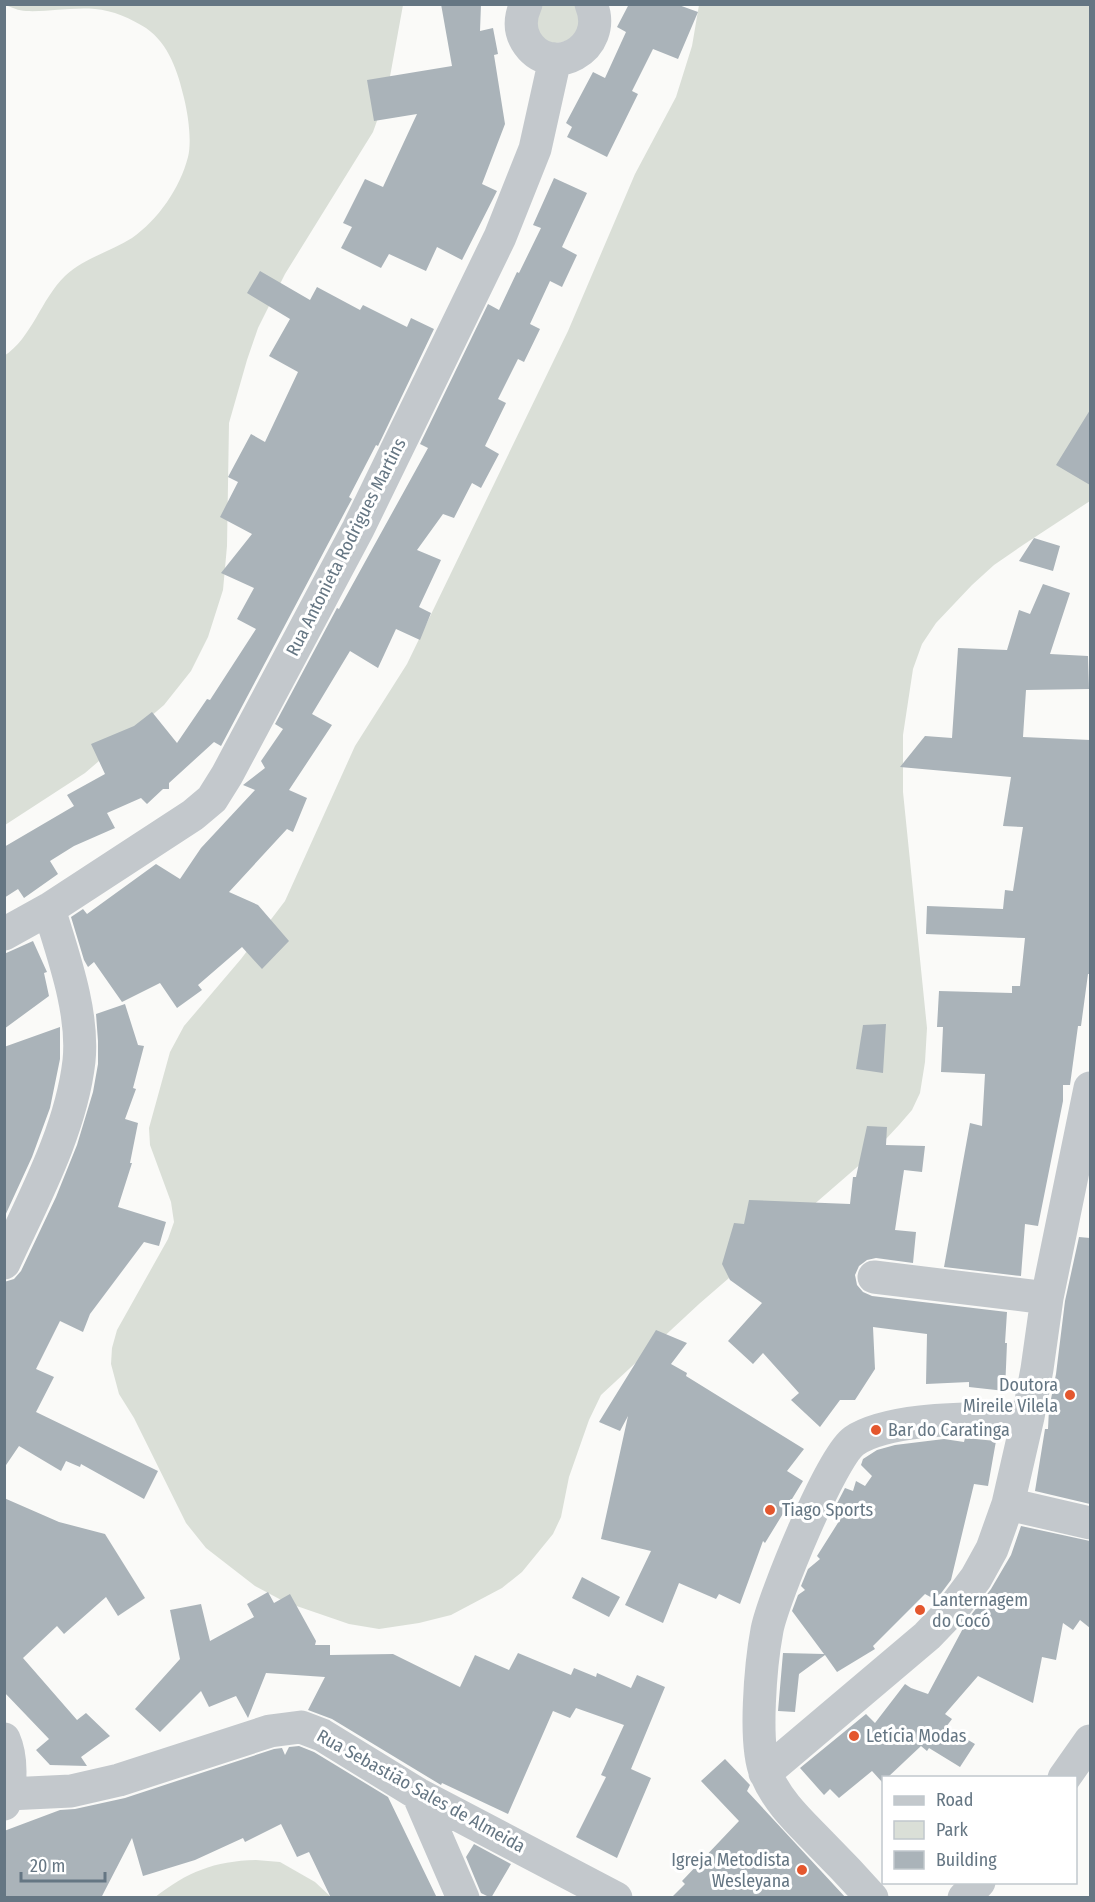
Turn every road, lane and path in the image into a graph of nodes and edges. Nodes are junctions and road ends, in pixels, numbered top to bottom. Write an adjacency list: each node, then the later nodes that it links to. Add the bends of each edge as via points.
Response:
1 (526, 4): 3 (street, via 521,18 524,38 537,52)
2 (591, 4): 3 (street, via 595,20 587,45 573,56)
3 (555, 59): 4 (street, Rua Antonieta Rodrigues Martins, via 535,149 500,237 358,529 227,775 212,799 193,815)
4 (49, 909): 5 (street, Rua Antonieta Rodrigues Martins); 8 (street, via 73,990 79,1060 58,1142)
5 (4, 934)
6 (1090, 1088): 7 (street)
7 (1082, 1172): 10 (street)
8 (4, 1263)
9 (874, 1277): 10 (street)
10 (1047, 1298): 11 (street)
11 (1028, 1417): 12 (street); 16 (street, via 918,1422 876,1430 854,1441 842,1454 822,1490 767,1629 759,1748)
12 (1008, 1504): 13 (street); 16 (street, via 992,1549 952,1610 927,1636)
13 (1090, 1523)
14 (4, 1739): 19 (street, via 9,1750)
15 (1090, 1742): 17 (street)
16 (765, 1773): 23 (street, via 782,1803)
17 (1065, 1776)
18 (418, 1794): 19 (street, Rua Sebastião Sales de Almeida, via 322,1735 301,1727 270,1731 118,1780); 21 (street); 22 (street, Rua Sebastião Sales de Almeida)
19 (6, 1799)
20 (977, 1884): 24 (street)
21 (463, 1898)
22 (616, 1898)
23 (872, 1898)
24 (964, 1898)

